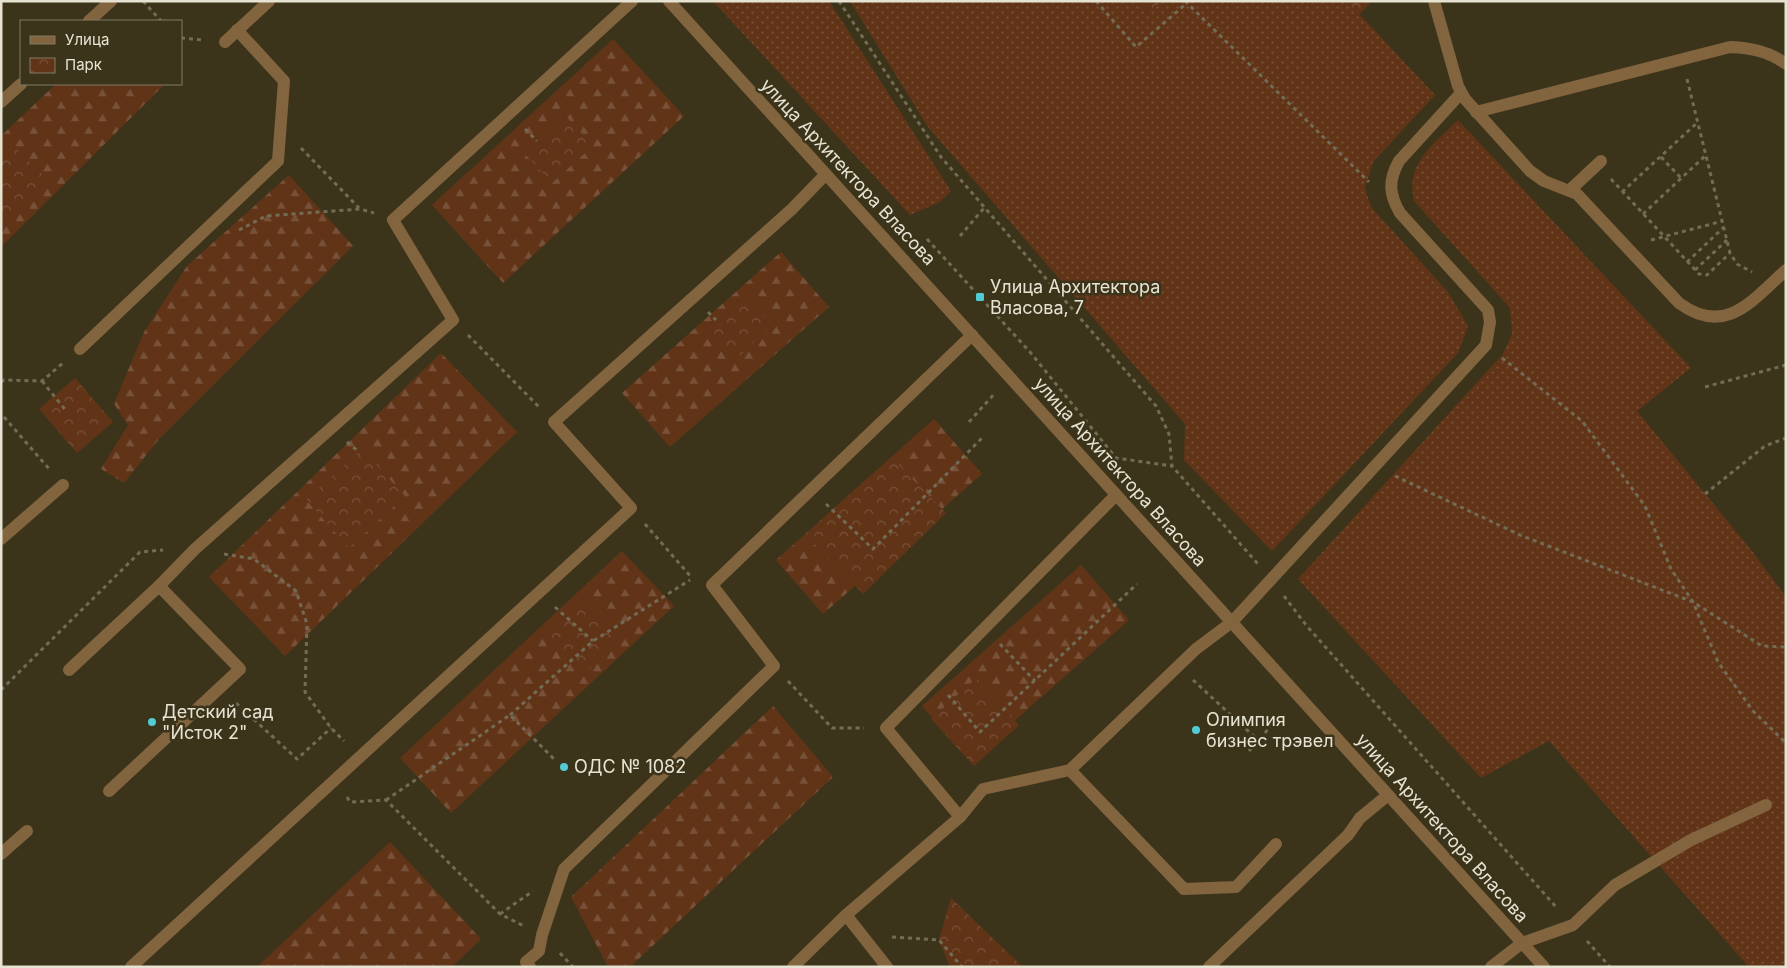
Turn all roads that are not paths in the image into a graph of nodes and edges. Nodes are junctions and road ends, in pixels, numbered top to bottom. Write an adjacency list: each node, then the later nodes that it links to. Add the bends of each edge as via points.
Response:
1 (111, 1): 6 (street)
2 (269, 1): 7 (street)
3 (632, 1): 23 (street, via 393,220 453,320 195,549)
4 (669, 1): 15 (street, улица Архитектора Власова)
5 (1434, 1): 11 (street)
6 (90, 20)
7 (236, 30): 8 (street); 19 (street, via 284,81 278,161)
8 (225, 42)
9 (1786, 64): 13 (street, via 1763,51 1730,47)
10 (20, 85): 12 (street)
11 (1461, 93): 13 (street); 24 (street, via 1398,161 1390,186 1392,200 1400,213 1488,310 1490,322 1486,345)
12 (1, 102)
13 (1476, 112): 16 (street, via 1530,171 1549,183)
14 (1599, 163): 16 (street)
15 (825, 175): 18 (street, улица Архитектора Власова); 36 (street, via 792,209 554,422 632,508)
16 (1570, 190): 17 (street, via 1689,311 1719,318 1734,313)
17 (1786, 270)
18 (972, 335): 21 (street, улица Архитектора Власова); 37 (street, via 712,585 774,666 564,869 539,951 526,962)
19 (80, 349)
20 (63, 485): 22 (street)
21 (1116, 495): 24 (street, улица Архитектора Власова); 30 (street, via 886,728)
22 (1, 539)
23 (159, 586): 25 (street); 27 (street, via 240,669)
24 (1232, 622): 26 (street, via 1177,666); 28 (street, улица Архитектора Власова)
25 (69, 670)
26 (1070, 770): 30 (street, via 983,789); 32 (street, via 1184,889 1236,887)
27 (109, 791)
28 (1388, 795): 35 (street, улица Архитектора Власова); 40 (street, via 1360,818 1348,835)
29 (1766, 805): 35 (street, via 1692,840 1616,885 1573,925)
30 (960, 817): 34 (street)
31 (27, 831): 33 (street)
32 (1276, 844)
33 (1, 854)
34 (846, 915): 38 (street); 39 (street)
35 (1522, 943): 41 (street); 42 (street, улица Архитектора Власова)
36 (131, 967)
37 (530, 967)
38 (793, 967)
39 (887, 967)
40 (1209, 967)
41 (1491, 967)
42 (1544, 967)

